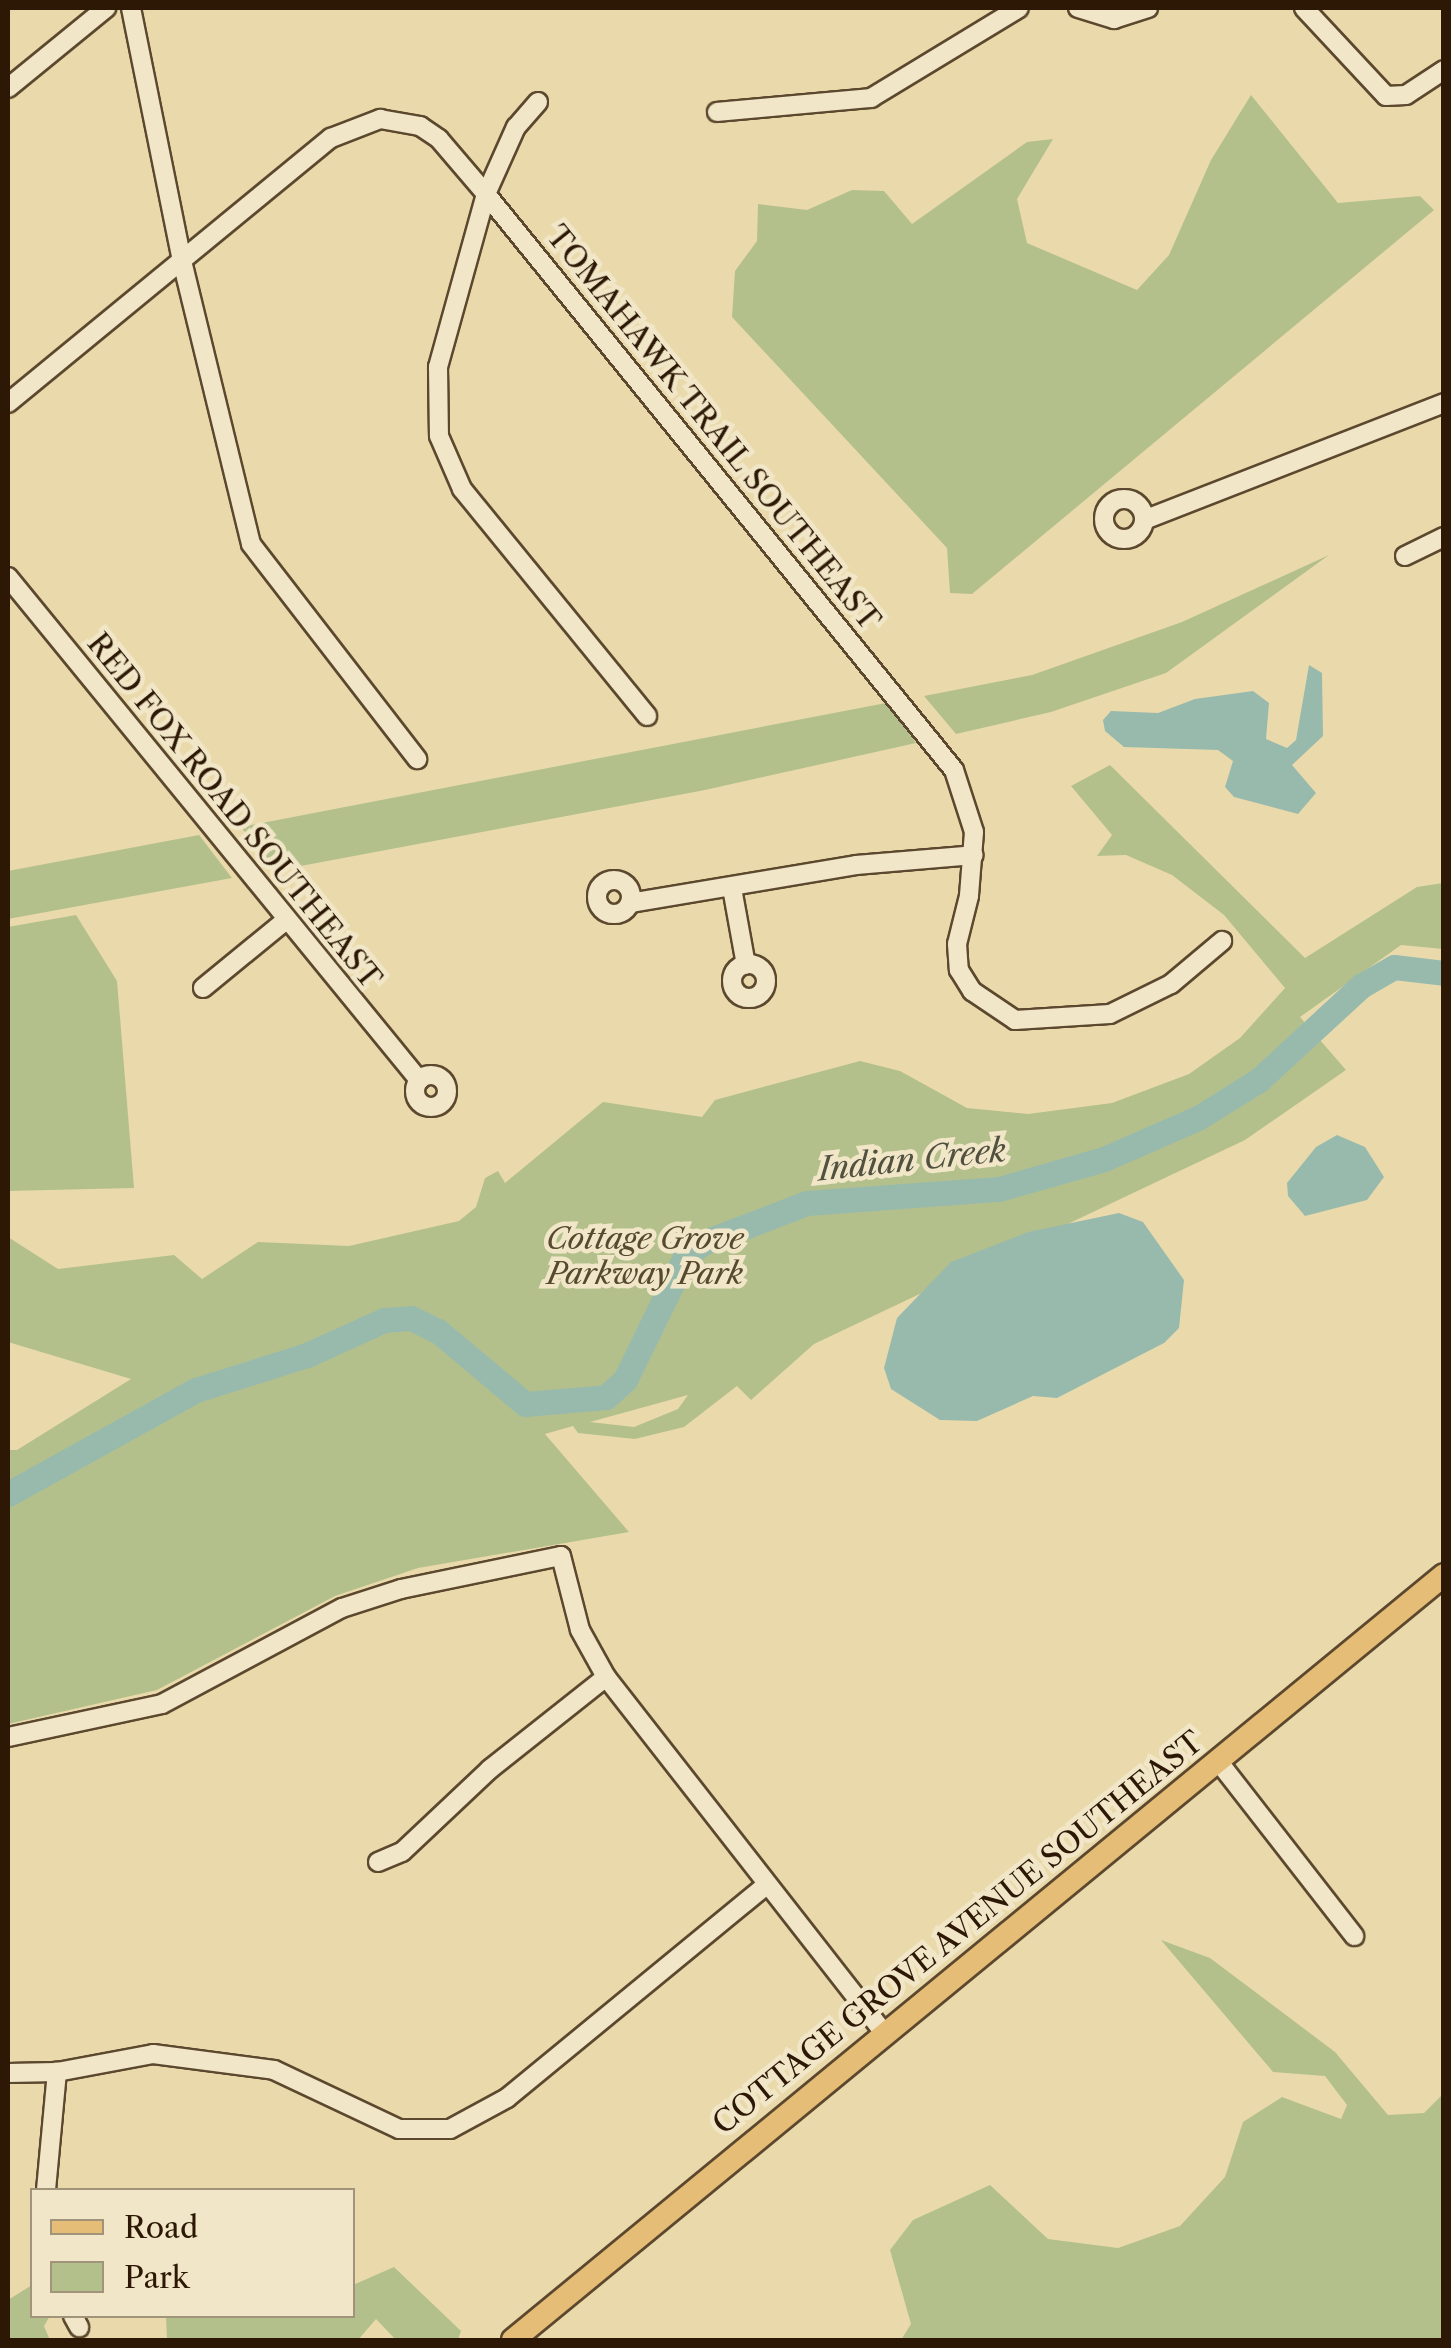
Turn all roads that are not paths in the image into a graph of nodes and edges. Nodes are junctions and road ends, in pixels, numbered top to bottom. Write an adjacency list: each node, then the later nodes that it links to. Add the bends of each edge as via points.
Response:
1 (106, 8): 8 (street)
2 (132, 8): 12 (street)
3 (1020, 8): 10 (street, via 871,98)
4 (1078, 8): 5 (street, via 1114,19)
5 (1148, 8)
6 (1304, 8): 7 (street, via 1386,96 1406,95)
7 (1444, 70)
8 (8, 88)
9 (538, 102): 11 (street, via 516,127)
10 (717, 112)
11 (486, 194): 12 (street, TOMAHAWK TRAIL SOUTHEAST, via 420,126 354,124); 19 (street, via 438,367 439,436 462,488); 21 (street, TOMAHAWK TRAIL SOUTHEAST, via 933,740 968,801)
12 (182, 261): 14 (street, TOMAHAWK TRAIL SOUTHEAST); 20 (street, via 251,544)
13 (1444, 402): 15 (street)
14 (8, 404)
15 (1144, 520)
16 (1444, 537): 17 (street)
17 (1405, 556)
18 (8, 577): 24 (street, RED FOX ROAD SOUTHEAST)
19 (647, 716)
20 (417, 759)
21 (974, 855): 22 (street, via 856,864); 25 (street, TOMAHAWK TRAIL SOUTHEAST, via 956,944 959,970 989,1008 1015,1020 1110,1014 1171,984)
22 (732, 888): 23 (street); 26 (street)
23 (630, 903)
24 (286, 920): 27 (street); 28 (street, RED FOX ROAD SOUTHEAST)
25 (1222, 940)
26 (746, 965)
27 (203, 988)
28 (419, 1080)
29 (1444, 1575): 32 (main road, COTTAGE GROVE AVENUE SOUTHEAST)
30 (606, 1677): 31 (street, via 580,1630 561,1556 356,1603 162,1704); 33 (street, via 490,1769 402,1852); 34 (street)
31 (8, 1737)
32 (1218, 1761): 35 (street); 36 (main road, COTTAGE GROVE AVENUE SOUTHEAST)
33 (378, 1862)
34 (765, 1886): 36 (street); 37 (street, via 507,2098 450,2129 399,2129 274,2070 153,2054)
35 (1354, 1936)
36 (884, 2033): 40 (main road, COTTAGE GROVE AVENUE SOUTHEAST)
37 (57, 2072): 38 (street); 39 (street)
38 (8, 2073)
39 (46, 2188)
40 (514, 2340)

